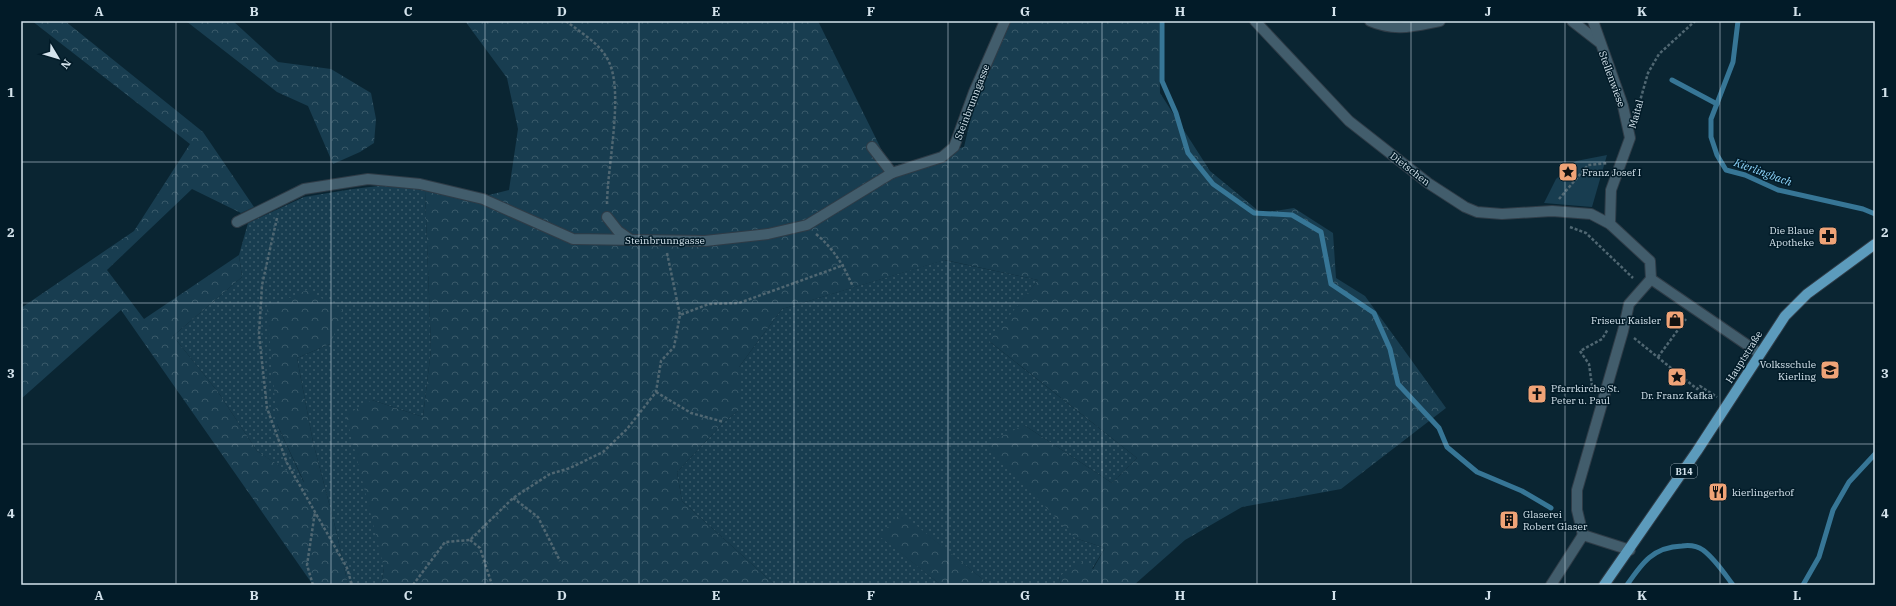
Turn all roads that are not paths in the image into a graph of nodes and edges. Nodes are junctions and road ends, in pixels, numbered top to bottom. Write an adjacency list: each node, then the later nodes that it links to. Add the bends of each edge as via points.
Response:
1 (1005, 21): 10 (street, Steinbrunngasse, via 974,92 954,147 942,157)
2 (1254, 21): 13 (street, Dietschen, via 1349,121 1452,199 1477,212 1502,214 1552,211 1591,214)
3 (1370, 21): 4 (street, via 1401,29)
4 (1440, 21)
5 (1572, 21): 7 (street)
6 (1593, 21): 7 (street, Stellenwiese)
7 (1599, 42): 8 (street, Stellenwiese, via 1623,106)
8 (1630, 138): 13 (street, Maital, via 1612,190)
9 (872, 147): 10 (street)
10 (892, 173): 14 (street, Steinbrunngasse, via 807,225 768,234 705,241)
11 (607, 217): 14 (street, via 618,231)
12 (237, 222): 14 (street, Steinbrunngasse, via 304,189 368,179 420,184 483,199 573,239)
13 (1610, 224): 16 (street, Dietschen, via 1650,261)
14 (631, 240)
15 (1875, 244): 17 (main road, Hauptstraße / B14, via 1799,302 1785,316)
16 (1651, 279): 17 (street); 18 (street, via 1629,304 1577,490 1577,510)
17 (1759, 353): 19 (main road, Hauptstraße / B14, via 1723,412)
18 (1583, 535): 19 (street); 20 (street)
19 (1630, 550): 21 (main road, Hauptstraße / B14)
20 (1551, 585)
21 (1604, 585)

